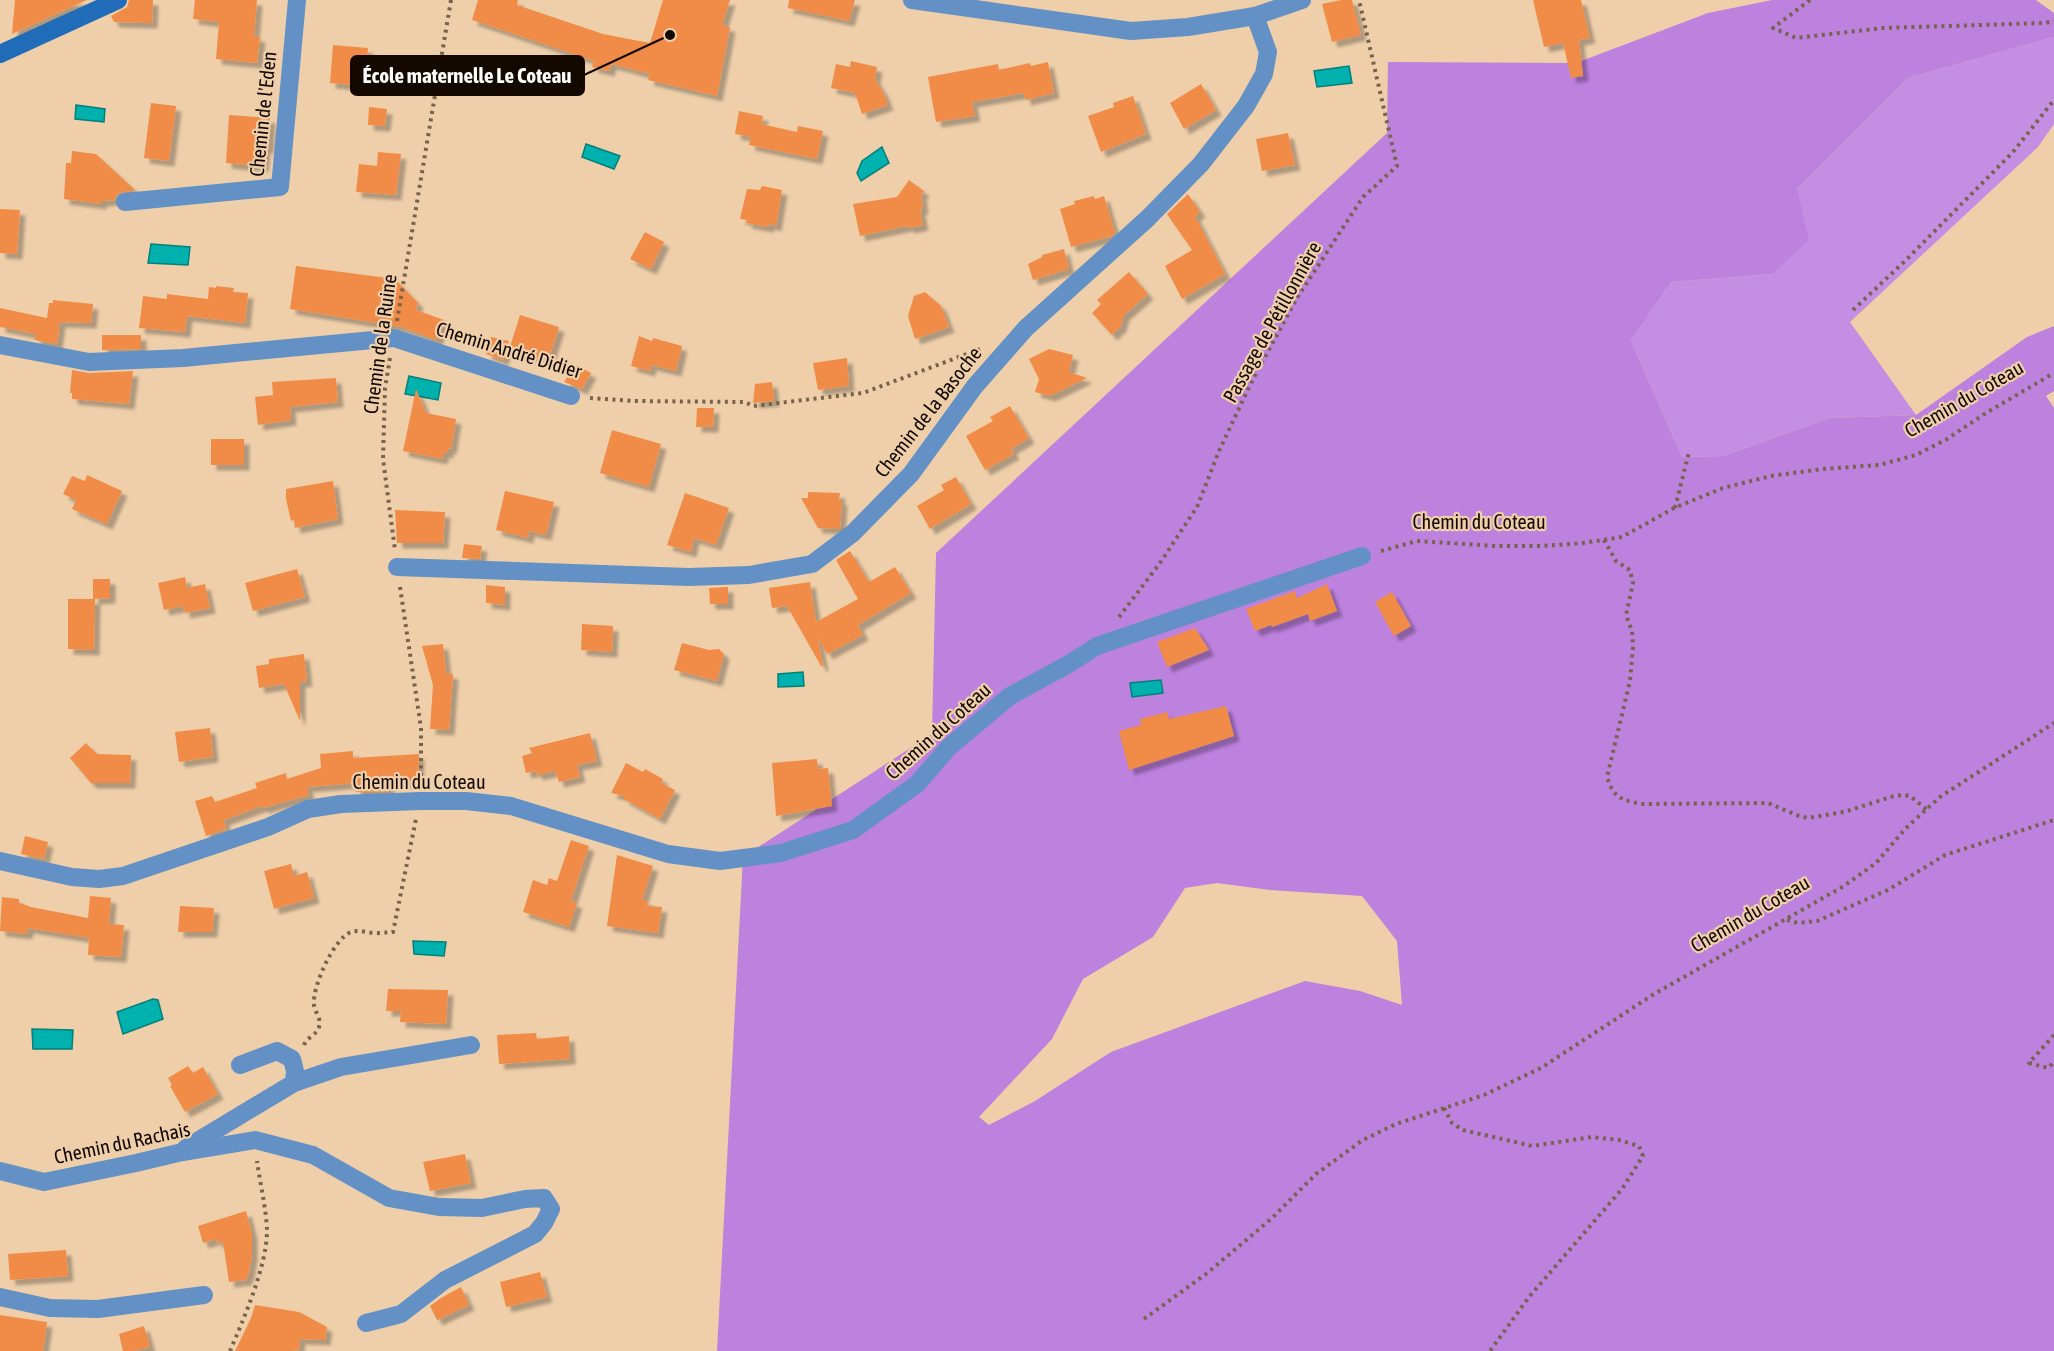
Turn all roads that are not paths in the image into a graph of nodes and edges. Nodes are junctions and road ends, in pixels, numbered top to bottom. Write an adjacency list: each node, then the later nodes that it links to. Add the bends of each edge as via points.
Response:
1 (118, 0): 6 (main road)
2 (297, 0): 7 (street, Chemin de l'Eden, via 280,188)
3 (912, 0): 5 (street, via 1131,31)
4 (1302, 0): 5 (street)
5 (1255, 16): 11 (street, Chemin de la Basoche, via 1268,52 1264,74 1246,106 1201,164 1147,219 1026,328 975,386 911,474 853,533 812,564 749,575 689,578)
6 (0, 54)
7 (125, 202)
8 (0, 345): 9 (street, Chemin André Didier, via 90,362 183,358 394,338)
9 (571, 396)
10 (1362, 556): 12 (street, Chemin du Coteau, via 1097,646 1010,696 949,747 917,784 853,830 781,853 720,861 668,854 511,806 420,801 308,809 268,827 123,876 72,877)
11 (397, 567)
12 (0, 861)
13 (471, 1046): 15 (street, via 341,1067)
14 (240, 1065): 15 (street, via 277,1051 292,1059)
15 (294, 1083): 16 (street)
16 (178, 1153): 17 (street, Chemin du Rachais, via 44,1182); 20 (street, Chemin du Rachais, via 255,1140 313,1155 389,1198 439,1207 483,1208 544,1198 551,1209 535,1234 445,1280 401,1314)
17 (0, 1171)
18 (204, 1295): 19 (street, via 98,1309 51,1308)
19 (0, 1297)
20 (366, 1323)

